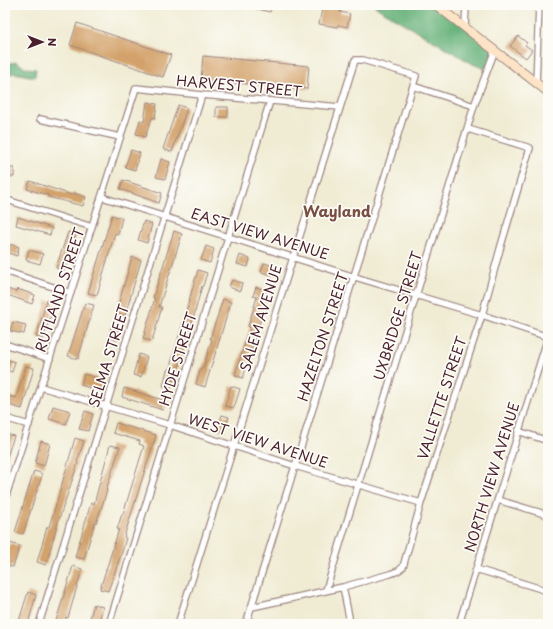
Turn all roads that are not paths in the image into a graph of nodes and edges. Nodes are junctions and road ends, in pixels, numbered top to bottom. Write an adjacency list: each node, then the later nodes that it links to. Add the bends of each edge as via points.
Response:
1 (436, 5): 4 (main road)
2 (466, 5): 4 (street)
3 (539, 5): 6 (street)
4 (465, 27): 5 (main road)
5 (495, 50): 6 (main road); 12 (street, UXBRIDGE STREET)
6 (536, 83): 9 (main road)
7 (413, 86): 12 (street); 13 (street, SALEM AVENUE, via 416,76 363,60 355,60); 24 (street, HAZELTON STREET)
8 (136, 88): 10 (street, HARVEST STREET); 16 (street, RUTLAND STREET)
9 (548, 92)
10 (202, 95): 11 (street, HARVEST STREET); 19 (street, SELMA STREET)
11 (270, 101): 13 (street, HARVEST STREET); 21 (street, HYDE STREET)
12 (474, 106): 15 (street, UXBRIDGE STREET)
13 (340, 107): 22 (street, SALEM AVENUE)
14 (40, 119): 16 (street)
15 (468, 129): 26 (street, UXBRIDGE STREET); 27 (street, VALLETTE STREET, via 530,148)
16 (120, 137): 17 (street, RUTLAND STREET)
17 (102, 198): 19 (street, EAST VIEW AVENUE); 20 (street, RUTLAND STREET)
18 (7, 200): 20 (street)
19 (164, 217): 21 (street, EAST VIEW AVENUE); 32 (street, SELMA STREET)
20 (92, 227): 25 (street, RUTLAND STREET)
21 (228, 237): 22 (street, EAST VIEW AVENUE); 35 (street, HYDE STREET)
22 (293, 258): 24 (street, EAST VIEW AVENUE); 38 (street, SALEM AVENUE)
23 (5, 271): 25 (street)
24 (355, 277): 26 (street, EAST VIEW AVENUE); 39 (street, HAZELTON STREET)
25 (71, 293): 30 (street, RUTLAND STREET)
26 (417, 295): 27 (street, EAST VIEW AVENUE); 40 (street, UXBRIDGE STREET)
27 (482, 315): 28 (street, EAST VIEW AVENUE); 43 (street, VALLETTE STREET)
28 (548, 337): 36 (street, NORTH VIEW AVENUE)
29 (5, 344): 30 (street)
30 (50, 359): 31 (street, RUTLAND STREET)
31 (41, 387): 32 (street, WEST VIEW AVENUE); 34 (street, RUTLAND STREET)
32 (106, 406): 35 (street, WEST VIEW AVENUE); 50 (street, SELMA STREET)
33 (5, 418): 34 (street)
34 (29, 425): 41 (street, RUTLAND STREET)
35 (170, 425): 38 (street, WEST VIEW AVENUE); 51 (street, HYDE STREET)
36 (518, 431): 37 (street); 42 (street, NORTH VIEW AVENUE)
37 (548, 441)
38 (234, 446): 39 (street, WEST VIEW AVENUE); 52 (street, SALEM AVENUE)
39 (295, 466): 40 (street, WEST VIEW AVENUE); 49 (street, HAZELTON STREET)
40 (358, 485): 43 (street, WEST VIEW AVENUE); 47 (street, UXBRIDGE STREET)
41 (5, 497)
42 (498, 500): 44 (street); 45 (street, NORTH VIEW AVENUE)
43 (421, 503): 46 (street, VALLETTE STREET, via 402,567 390,574)
44 (548, 515)
45 (476, 569): 48 (street); 55 (street, NORTH VIEW AVENUE)
46 (343, 587): 47 (street, VALLETTE STREET); 54 (street)
47 (326, 590): 49 (street, VALLETTE STREET)
48 (548, 591)
49 (252, 607): 53 (street, HAZELTON STREET)
50 (39, 624)
51 (109, 624)
52 (178, 624)
53 (246, 624)
54 (348, 624)
55 (459, 624)

